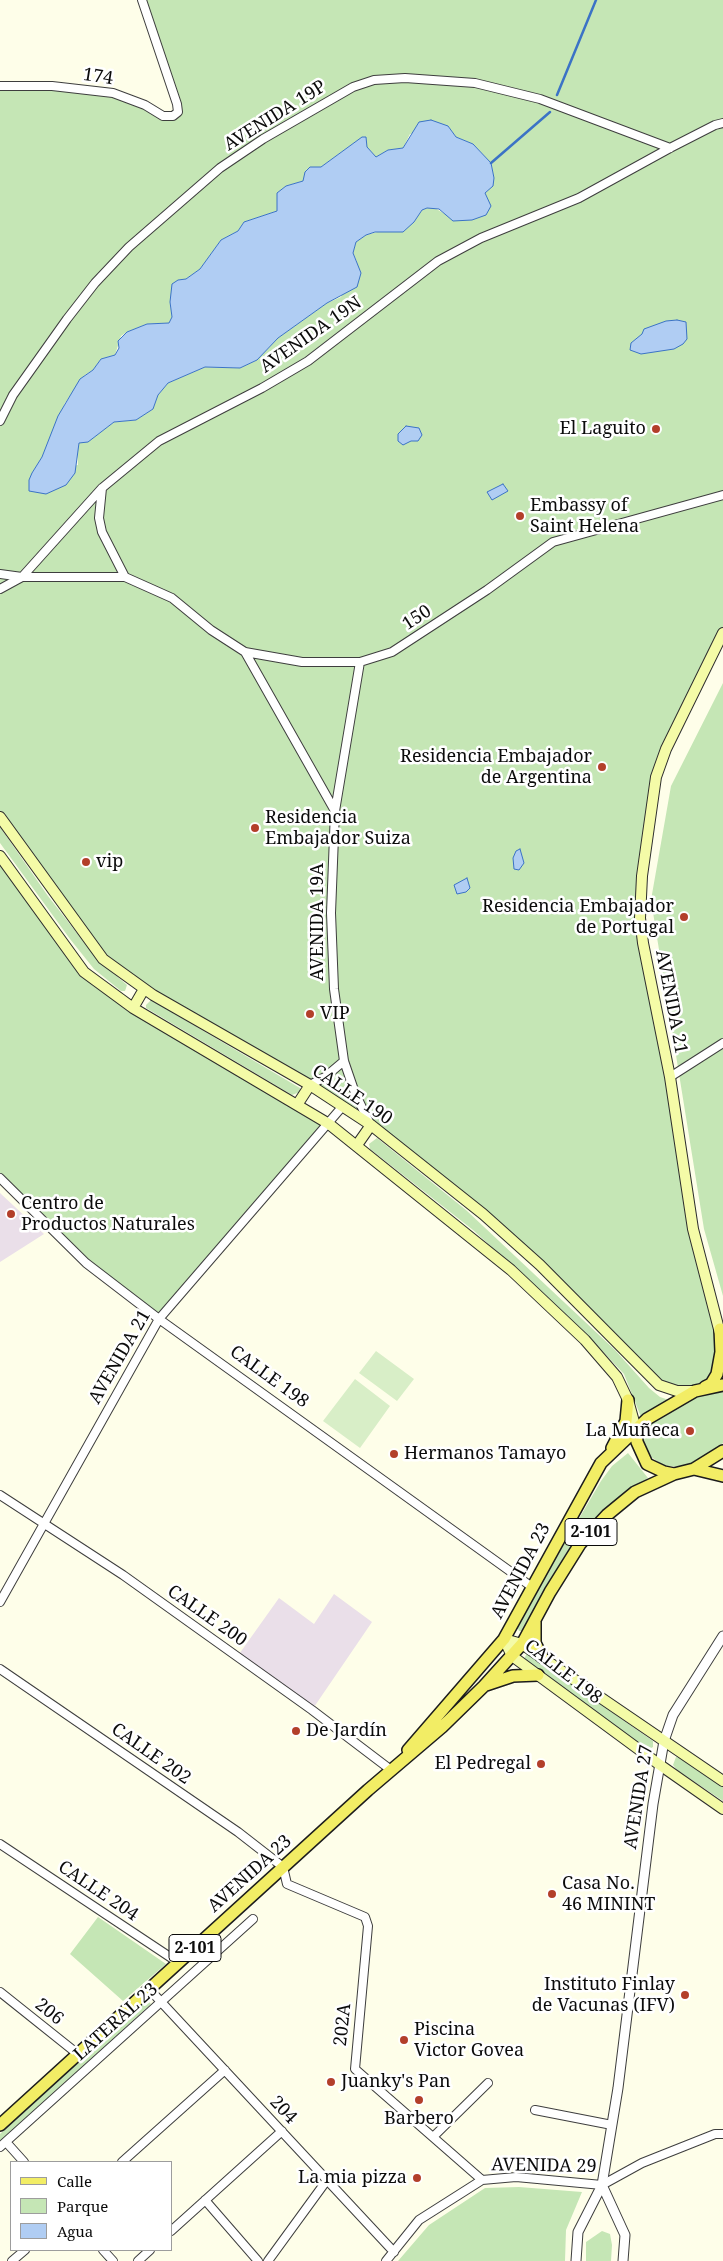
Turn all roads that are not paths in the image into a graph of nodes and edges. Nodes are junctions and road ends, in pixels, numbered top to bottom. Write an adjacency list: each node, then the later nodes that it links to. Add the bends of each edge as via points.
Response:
1 (142, 0): 2 (street, 174, via 178,104 178,112 174,116 163,116 113,92 52,86)
2 (0, 86)
3 (723, 116): 4 (street)
4 (719, 124): 5 (street, AVENIDA 19N)
5 (670, 148): 6 (street, AVENIDA 19P, via 540,99 475,83 405,78 374,80 353,87 220,168 129,247 67,319 13,395); 7 (street, AVENIDA 19N, via 579,198 481,238 438,261 308,361 159,441)
6 (0, 421)
7 (102, 488): 10 (street, AVENIDA 19N); 11 (street, via 98,518)
8 (723, 495): 15 (street, 150, via 553,542 392,652)
9 (0, 574): 10 (street, 150)
10 (22, 577): 11 (street, 150); 12 (street, AVENIDA 19N)
11 (125, 577): 14 (street, 150, via 172,598 211,630)
12 (0, 589)
13 (723, 633): 23 (main road, AVENIDA 21, via 666,749 656,777 646,833 640,918)
14 (245, 652): 15 (street, 150, via 302,662); 16 (street)
15 (360, 662): 16 (street, AVENIDA 19A)
16 (335, 811): 22 (street, AVENIDA 19A, via 331,913 334,989)
17 (0, 817): 19 (main road, CALLE 190, via 103,959)
18 (0, 856): 20 (main road, via 84,972)
19 (144, 989): 20 (main road); 24 (main road, CALLE 190)
20 (133, 1008): 25 (main road)
21 (723, 1044): 23 (street)
22 (344, 1061): 24 (street); 28 (street, AVENIDA 19A)
23 (670, 1077): 32 (main road, AVENIDA 21, via 694,1229)
24 (310, 1085): 25 (main road); 26 (main road, CALLE 190)
25 (297, 1105): 27 (main road)
26 (342, 1106): 27 (street, AVENIDA 21); 28 (main road, CALLE 190)
27 (329, 1124): 29 (main road); 31 (street, AVENIDA 21)
28 (370, 1125): 29 (main road); 35 (main road, CALLE 190, via 480,1212 540,1265 660,1385 677,1391)
29 (357, 1145): 36 (main road, via 401,1184 511,1270 578,1333 617,1376)
30 (0, 1178): 31 (street, CALLE 198, via 86,1263)
31 (159, 1319): 44 (street, AVENIDA 21); 45 (street, CALLE 198)
32 (721, 1332): 33 (main road, AVENIDA 21); 35 (main road, via 717,1374 711,1384)
33 (723, 1345)
34 (723, 1385): 35 (main road)
35 (700, 1389): 37 (main road, AVENIDA 23, via 647,1419)
36 (628, 1400): 37 (main road); 39 (main road, via 626,1421)
37 (636, 1430): 39 (main road, AVENIDA 23 / 2-101); 41 (main road, via 637,1442 647,1464)
38 (723, 1451): 40 (main road)
39 (601, 1464): 45 (main road, AVENIDA 23 / 2-101)
40 (694, 1469): 41 (main road, AVENIDA 23); 42 (main road)
41 (674, 1474): 47 (main road, AVENIDA 23 / 2-101, via 635,1492 607,1515 571,1557)
42 (723, 1476)
43 (0, 1494): 44 (street, CALLE 200)
44 (45, 1523): 46 (street, AVENIDA 21); 58 (street, CALLE 200, via 238,1657)
45 (532, 1587): 49 (main road, AVENIDA 23 / 2-101)
46 (0, 1602)
47 (536, 1618): 50 (main road, AVENIDA 23 / 2-101); 52 (main road, via 535,1643)
48 (723, 1636): 56 (street, AVENIDA 27, via 673,1715)
49 (504, 1639): 50 (main road, CALLE 198); 51 (main road, CALLE 198); 58 (main road, AVENIDA 23 / 2-101)
50 (522, 1644): 51 (main road, AVENIDA 23 / 2-101); 52 (main road, CALLE 198)
51 (512, 1656): 54 (main road, CALLE 198); 55 (main road, AVENIDA 23 / 2-101)
52 (542, 1657): 56 (main road, CALLE 198)
53 (0, 1669): 62 (street, CALLE 202)
54 (538, 1675): 55 (main road, via 513,1676); 57 (main road, CALLE 198)
55 (484, 1686): 58 (main road, AVENIDA 23 / 2-101)
56 (664, 1741): 57 (street, AVENIDA 27); 59 (main road, CALLE 198)
57 (660, 1765): 60 (main road, CALLE 198); 73 (street, AVENIDA 27)
58 (391, 1770): 62 (main road, AVENIDA 23 / 2-101)
59 (723, 1781)
60 (723, 1809)
61 (0, 1844): 64 (street, CALLE 204)
62 (283, 1867): 64 (main road, AVENIDA 23 / 2-101); 76 (street, 202A, via 288,1884 365,1917 368,1926 355,2069)
63 (253, 1919): 67 (street, LATERAL 23)
64 (179, 1963): 65 (main road, AVENIDA 23 / 2-101)
65 (150, 1990): 67 (street, 204); 68 (main road, AVENIDA 23 / 2-101)
66 (0, 1992): 68 (street, 206)
67 (161, 2002): 69 (street, 204); 77 (street, LATERAL 23)
68 (79, 2055): 72 (main road, AVENIDA 23 / 2-101)
69 (225, 2070): 74 (street, 204); 79 (street)
70 (488, 2083): 76 (street)
71 (535, 2110): 73 (street)
72 (0, 2124)
73 (612, 2125): 82 (street, AVENIDA 27)
74 (282, 2132): 80 (street, 204); 83 (street)
75 (723, 2134): 82 (street, AVENIDA 29, via 642,2162)
76 (433, 2137): 81 (street, 202A)
77 (3, 2145): 78 (street)
78 (23, 2161)
79 (123, 2161)
80 (327, 2180): 88 (street, 204); 93 (street)
81 (482, 2180): 82 (street, AVENIDA 29, via 516,2177); 88 (street, AVENIDA 29, via 419,2220)
82 (602, 2184): 95 (street, AVENIDA 27, via 578,2232); 96 (street, via 625,2235)
83 (205, 2200): 84 (street); 92 (street)
84 (172, 2229)
85 (24, 2251): 89 (street)
86 (104, 2251): 90 (street)
87 (149, 2251): 91 (street)
88 (394, 2252): 94 (street, AVENIDA 29)
89 (12, 2261)
90 (113, 2261)
91 (138, 2261)
92 (258, 2261)
93 (268, 2261)
94 (386, 2261)
95 (576, 2261)
96 (623, 2261)

